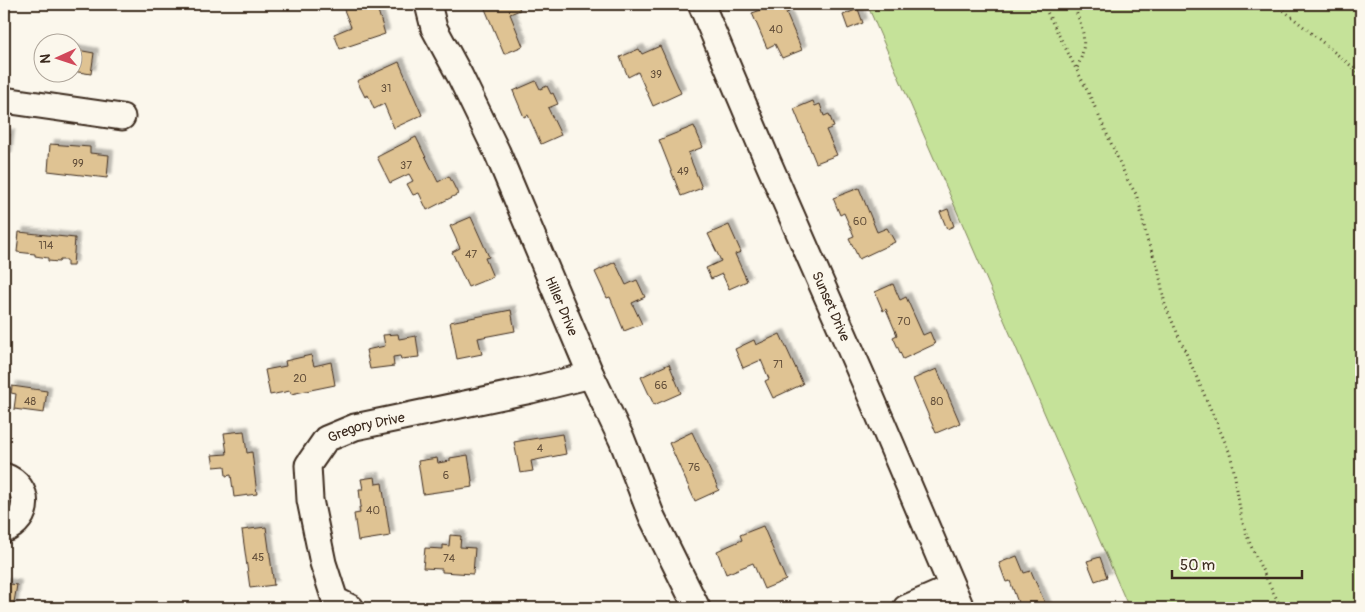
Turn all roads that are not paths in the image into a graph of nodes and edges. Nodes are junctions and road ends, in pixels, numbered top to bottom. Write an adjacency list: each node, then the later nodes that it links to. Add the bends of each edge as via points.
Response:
1 (428, 4): 5 (street, Hiller Drive, via 434,28 497,152)
2 (701, 4): 8 (street, Sunset Drive)
3 (4, 100): 4 (street)
4 (122, 117)
5 (591, 375): 9 (street, Gregory Drive, via 355,427 326,439 308,465 310,500 323,563 335,600); 10 (street, Hiller Drive, via 622,440 652,517)
6 (4, 476): 7 (street, via 18,485 25,503 18,521)
7 (4, 530)
8 (956, 598): 11 (street)
9 (351, 608)
10 (698, 608)
11 (906, 608)

